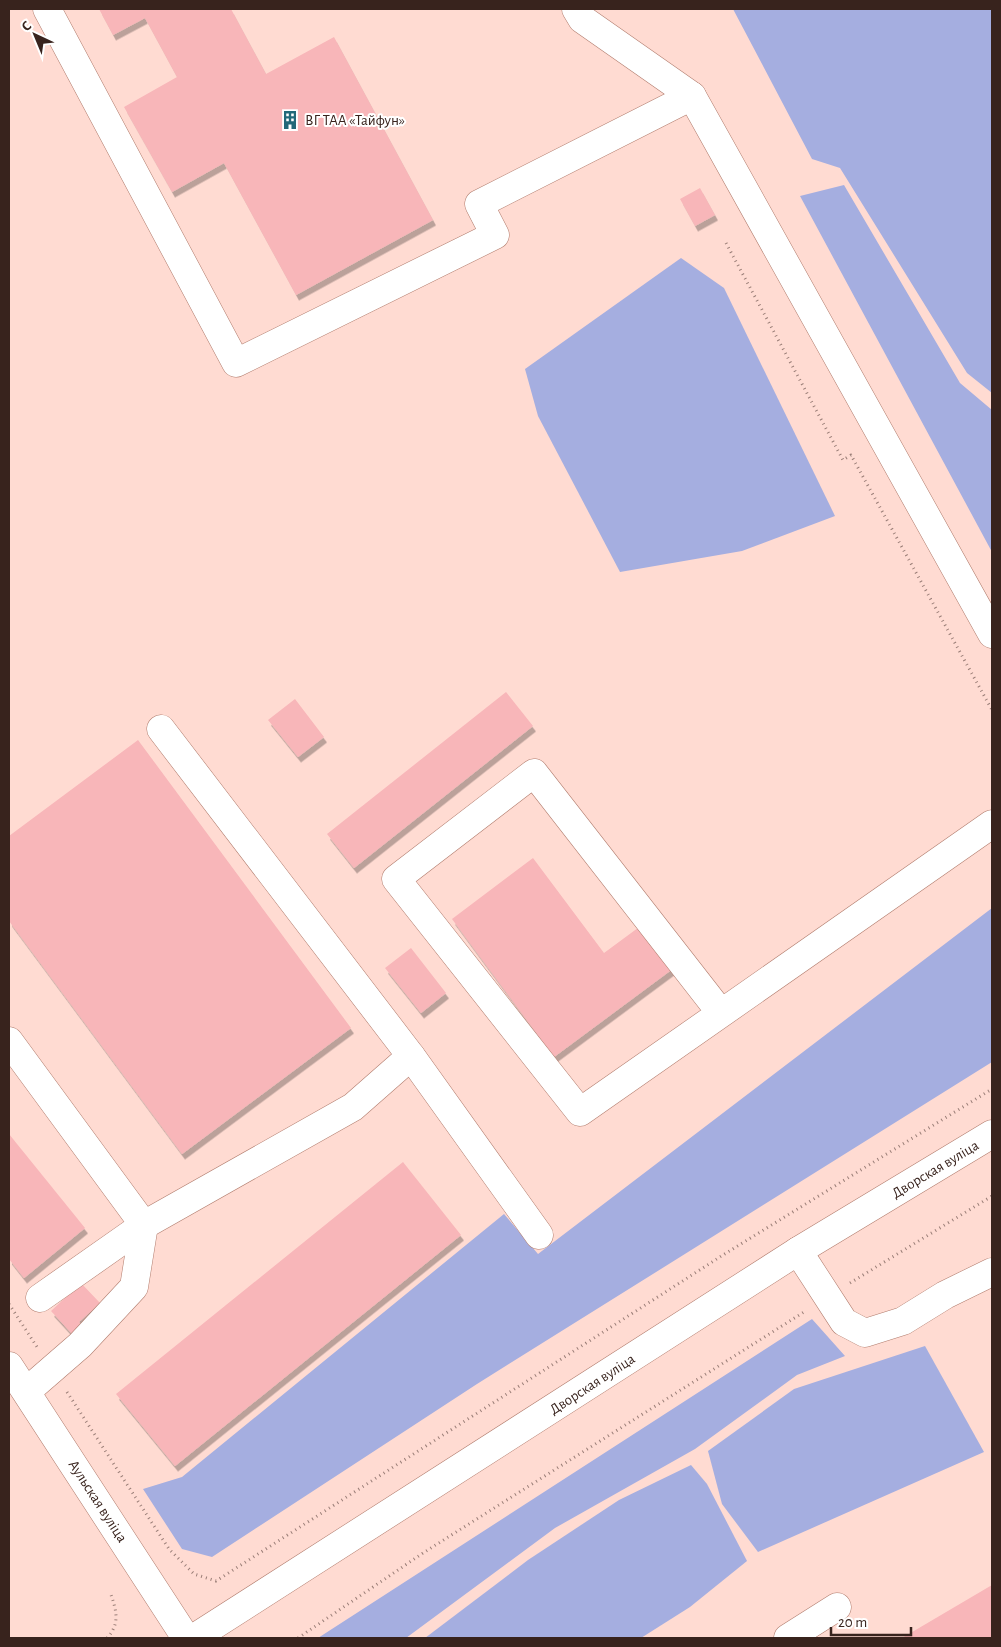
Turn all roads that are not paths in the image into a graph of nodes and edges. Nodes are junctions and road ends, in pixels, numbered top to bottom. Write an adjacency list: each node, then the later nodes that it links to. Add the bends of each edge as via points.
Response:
1 (47, 9): 3 (street, via 236,364 495,235 479,204)
2 (576, 9): 3 (street, via 582,19)
3 (692, 96): 4 (street)
4 (992, 634)
5 (161, 729): 9 (street)
6 (992, 824): 7 (street)
7 (721, 1013): 7 (street, via 580,1112 396,879 534,773)
8 (9, 1041): 11 (street)
9 (410, 1056): 11 (street, via 354,1107); 12 (street)
10 (992, 1134): 13 (street, Дворская вуліца)
11 (144, 1226): 15 (street); 17 (street, via 134,1287 80,1345)
12 (539, 1235)
13 (798, 1251): 14 (street, via 844,1322 865,1333 903,1321 945,1295); 20 (street, Дворская вуліца)
14 (992, 1272)
15 (40, 1298)
16 (9, 1366): 17 (street, Аульская вуліца)
17 (27, 1391): 19 (street, Аульская вуліца)
18 (837, 1607): 21 (street)
19 (186, 1638)
20 (194, 1638)
21 (788, 1638)

